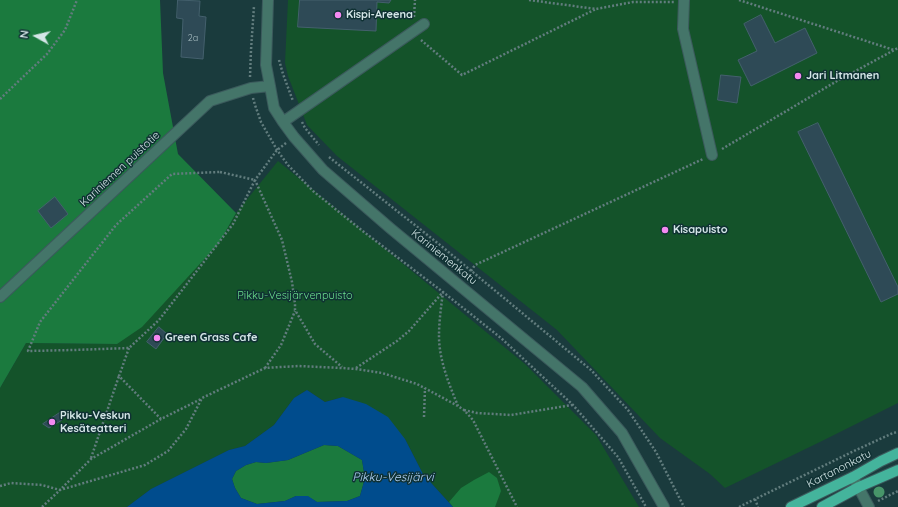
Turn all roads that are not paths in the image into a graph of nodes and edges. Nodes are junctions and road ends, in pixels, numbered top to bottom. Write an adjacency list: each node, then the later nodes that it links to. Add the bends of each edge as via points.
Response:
1 (268, 0): 4 (street, Kariniemenkatu, via 266,65)
2 (684, 1): 6 (street, via 683,29)
3 (424, 24): 5 (street)
4 (270, 86): 5 (street, Kariniemenkatu, via 274,108); 7 (street, Kariniemen puistotie, via 251,88 210,101)
5 (283, 122): 13 (street, Kariniemenkatu, via 328,175 582,386 622,432)
6 (712, 155)
7 (0, 297)
8 (898, 453): 10 (main road, Kartanonkatu)
9 (898, 470): 11 (main road)
10 (853, 477): 11 (street); 14 (main road, Kartanonkatu)
11 (859, 488): 12 (street); 15 (main road)
12 (868, 506)
13 (664, 507)
14 (791, 507)
15 (822, 507)

